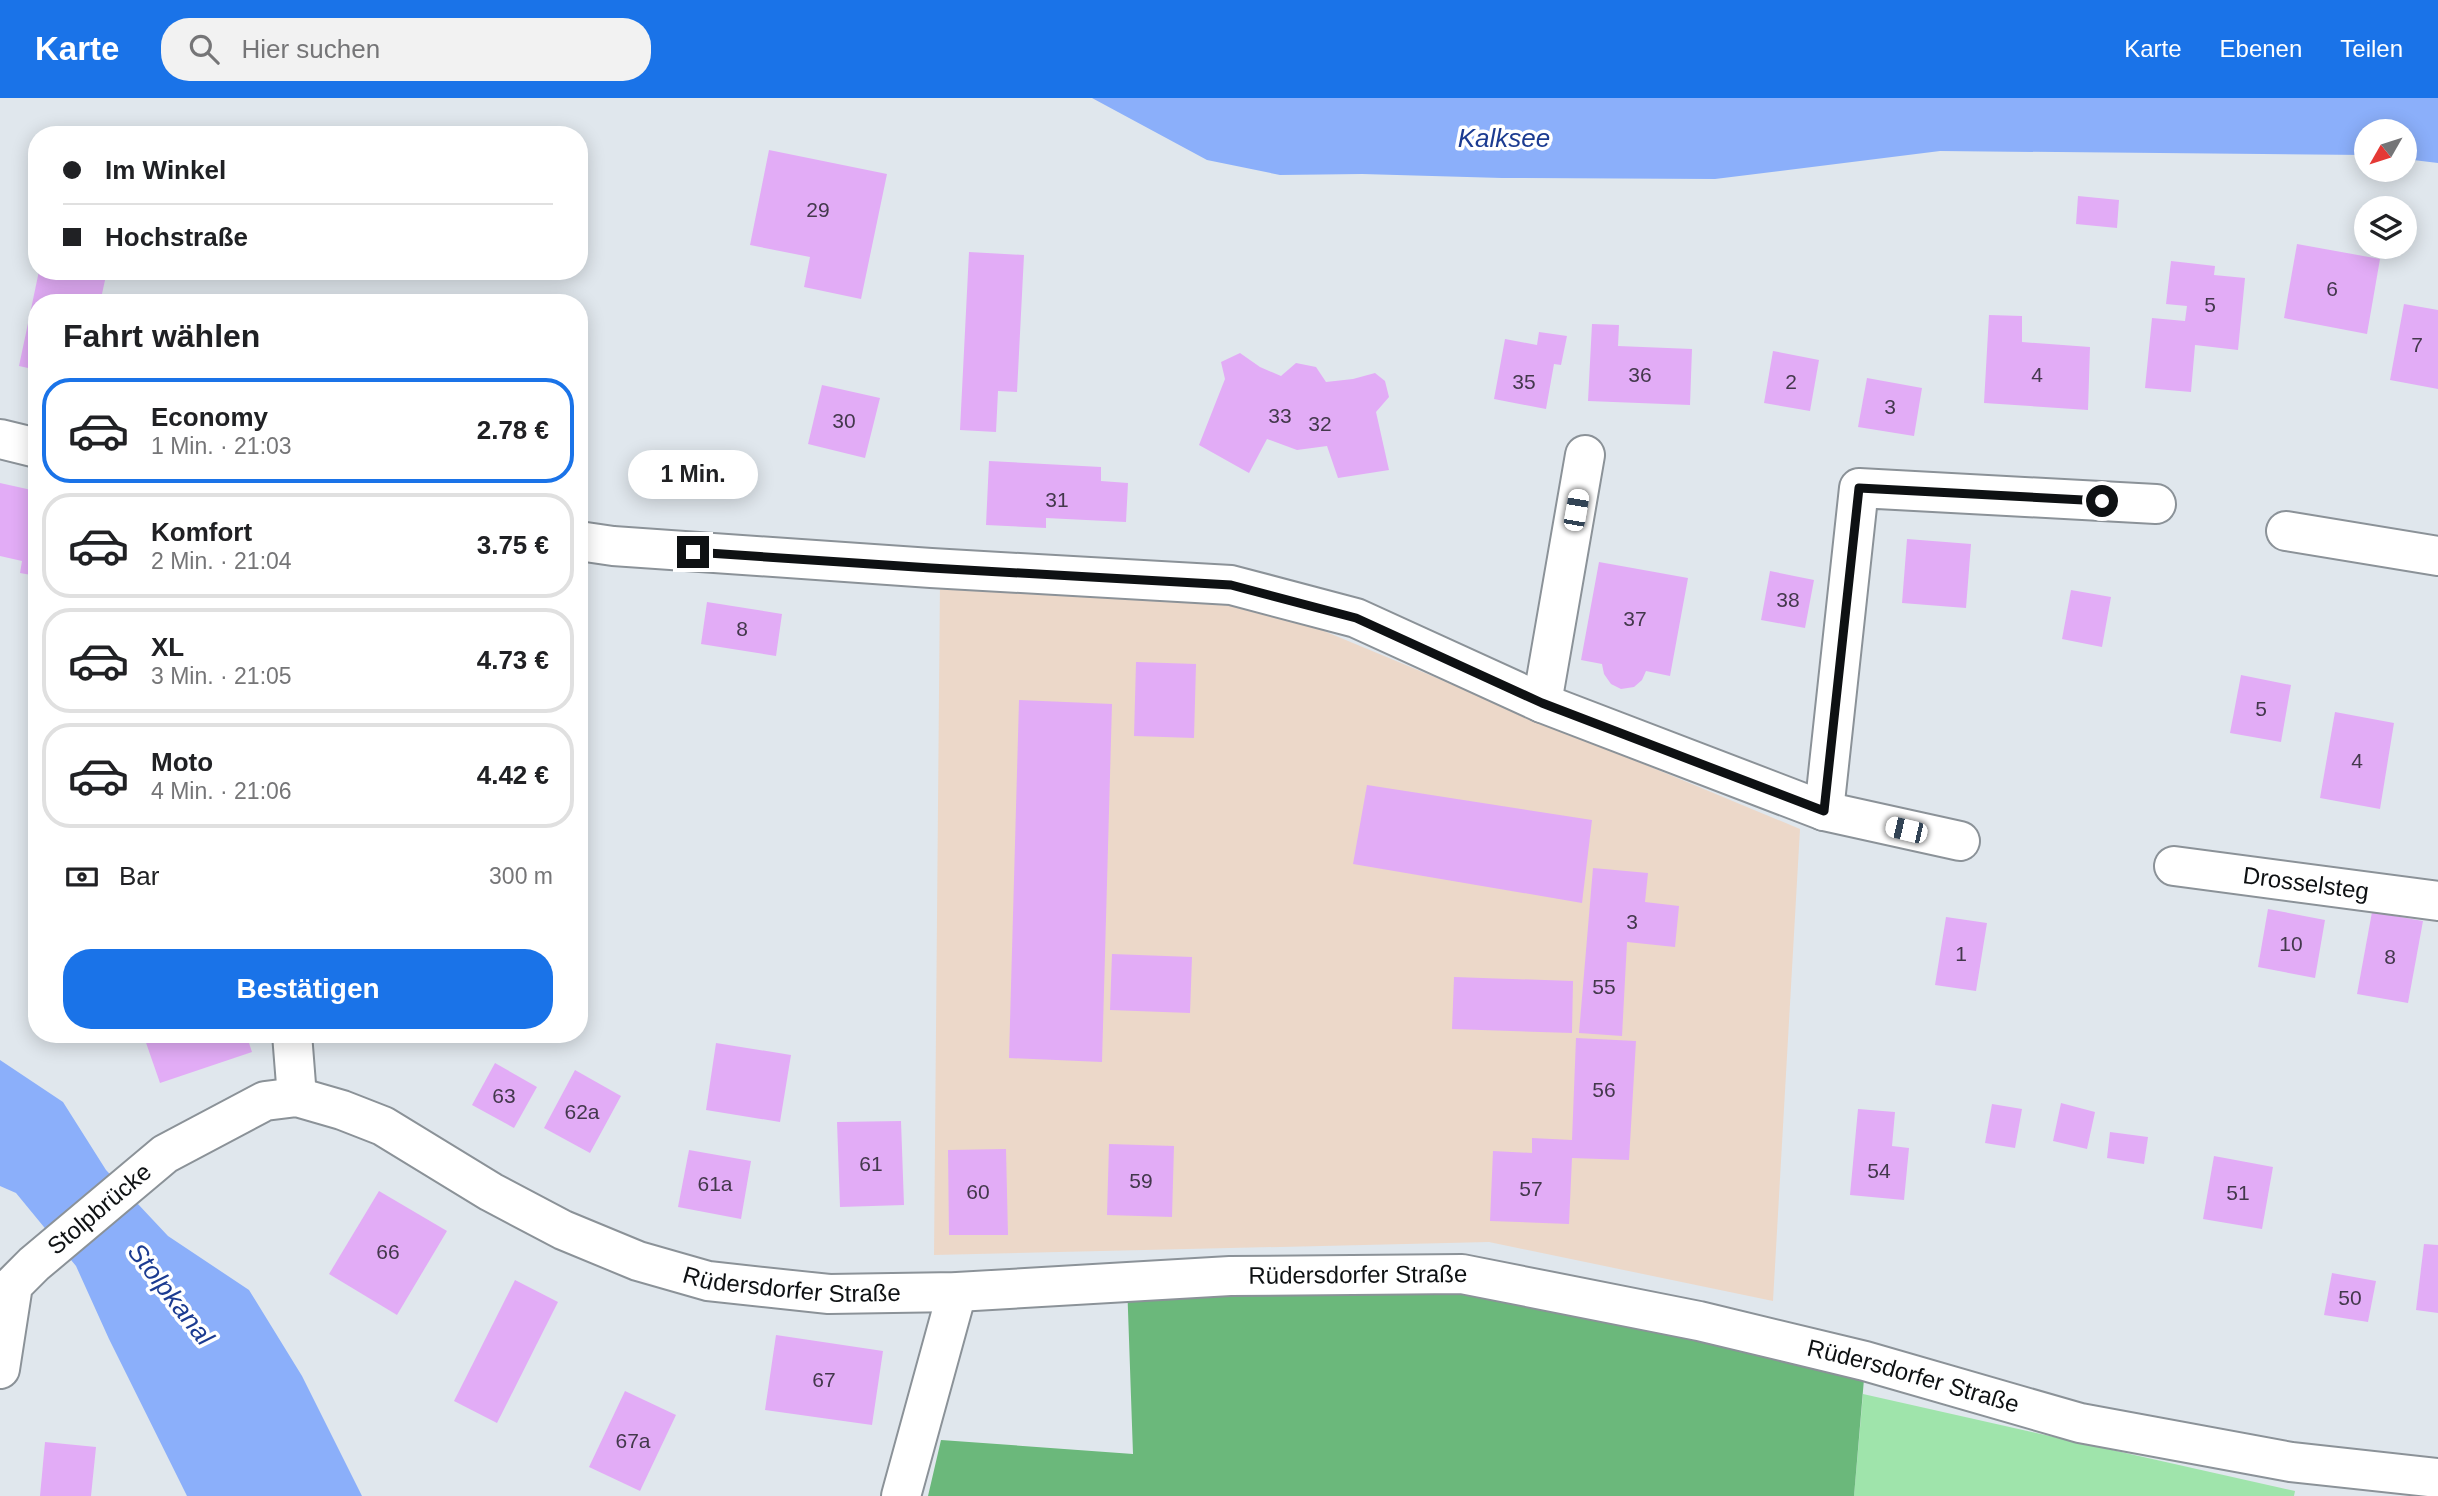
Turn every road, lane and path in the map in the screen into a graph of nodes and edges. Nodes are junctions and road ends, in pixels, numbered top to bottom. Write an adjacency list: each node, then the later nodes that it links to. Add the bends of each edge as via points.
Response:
1 (0, 439): 2 (street)
2 (28, 446)
3 (1585, 455): 8 (street)
4 (2156, 504): 9 (street, via 1859,488)
5 (2286, 531): 7 (street)
6 (588, 542): 8 (street, via 1231,585 1356,618)
7 (2438, 556)
8 (1542, 703): 9 (street)
9 (1824, 811): 10 (street)
10 (1960, 841)
11 (2174, 866): 12 (street, Drosselsteg)
12 (2438, 901)
13 (293, 1043): 14 (street)
14 (297, 1097): 15 (street, Stolpbrücke, via 265,1101 165,1154); 16 (street, Rüdersdorfer Straße, via 383,1126 542,1220 650,1264 708,1281 830,1294)
15 (15, 1280): 17 (street)
16 (957, 1292): 18 (street, Rüdersdorfer Straße, via 1230,1276 1462,1274 1699,1321 1865,1361 2080,1423 2291,1462); 19 (street)
17 (0, 1369)
18 (2438, 1478)
19 (901, 1496)

